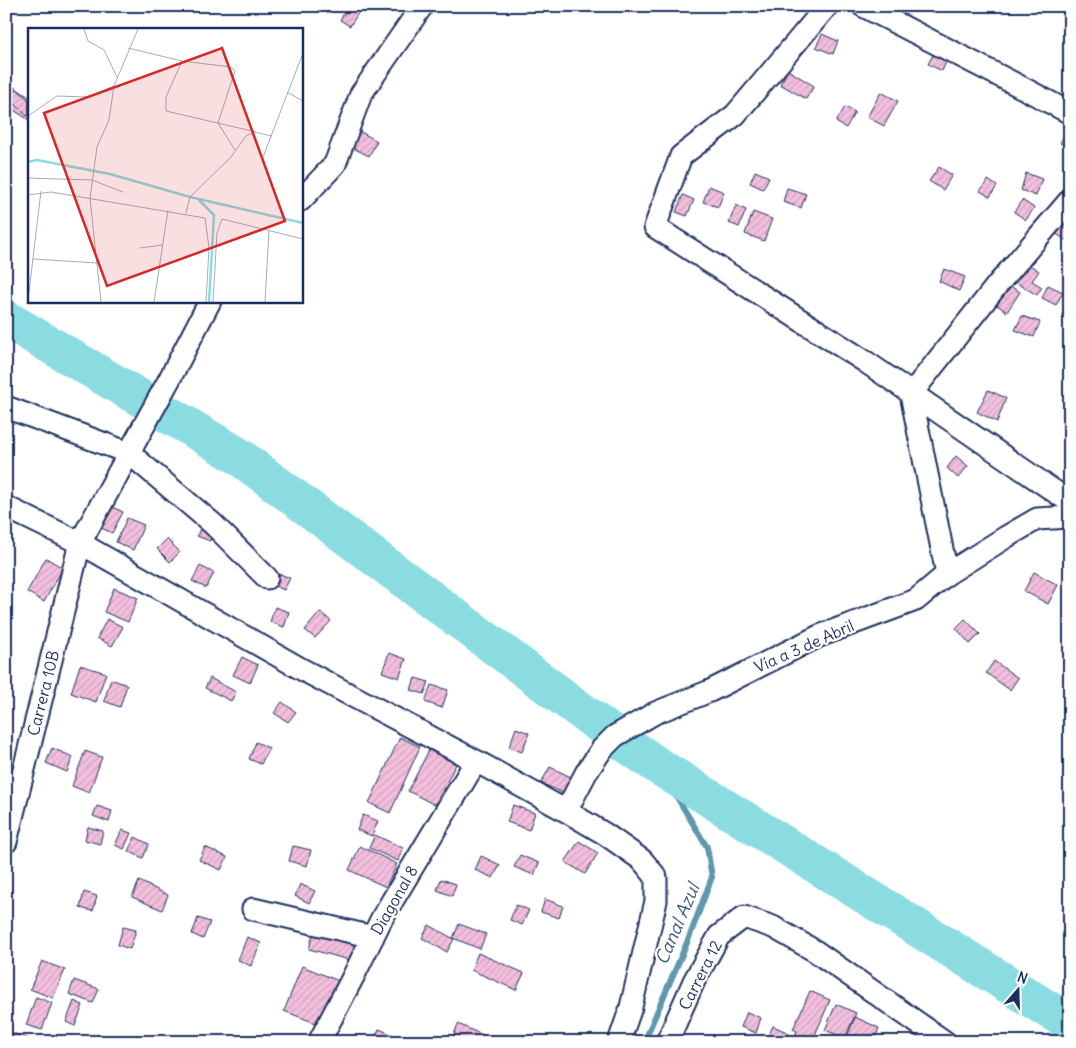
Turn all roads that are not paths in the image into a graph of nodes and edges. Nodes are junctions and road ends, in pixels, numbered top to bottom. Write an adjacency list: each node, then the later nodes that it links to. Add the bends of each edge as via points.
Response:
1 (422, 6): 5 (street, via 361,94 334,164)
2 (827, 6): 8 (street, via 735,115 681,156 654,227)
3 (863, 6): 4 (street)
4 (1070, 113)
5 (302, 199)
6 (1070, 200): 8 (street)
7 (209, 302): 10 (street, Carrera 10B)
8 (911, 394): 11 (street); 15 (street)
9 (6, 407): 10 (street)
10 (128, 453): 14 (street, Carrera 10B); 16 (street, via 213,524)
11 (1070, 502)
12 (6, 507): 14 (street)
13 (1070, 517): 15 (street, Vía a 3 de Abril, via 1037,519)
14 (80, 543): 17 (street, via 303,670); 19 (street, Carrera 10B)
15 (947, 574): 18 (street, Vía a 3 de Abril, via 916,600 819,636 710,691 655,713 615,736 596,757)
16 (267, 578)
17 (476, 761): 18 (street); 21 (street, Diagonal 8)
18 (566, 811): 23 (street, via 642,860 656,877 656,901 631,1007)
19 (6, 842)
20 (253, 909): 21 (street)
21 (373, 937): 22 (street, Diagonal 8)
22 (319, 1042)
23 (619, 1042)
24 (667, 1042): 25 (street, Carrera 12, via 694,981 719,936 744,917 773,927 815,951)
25 (945, 1042)

